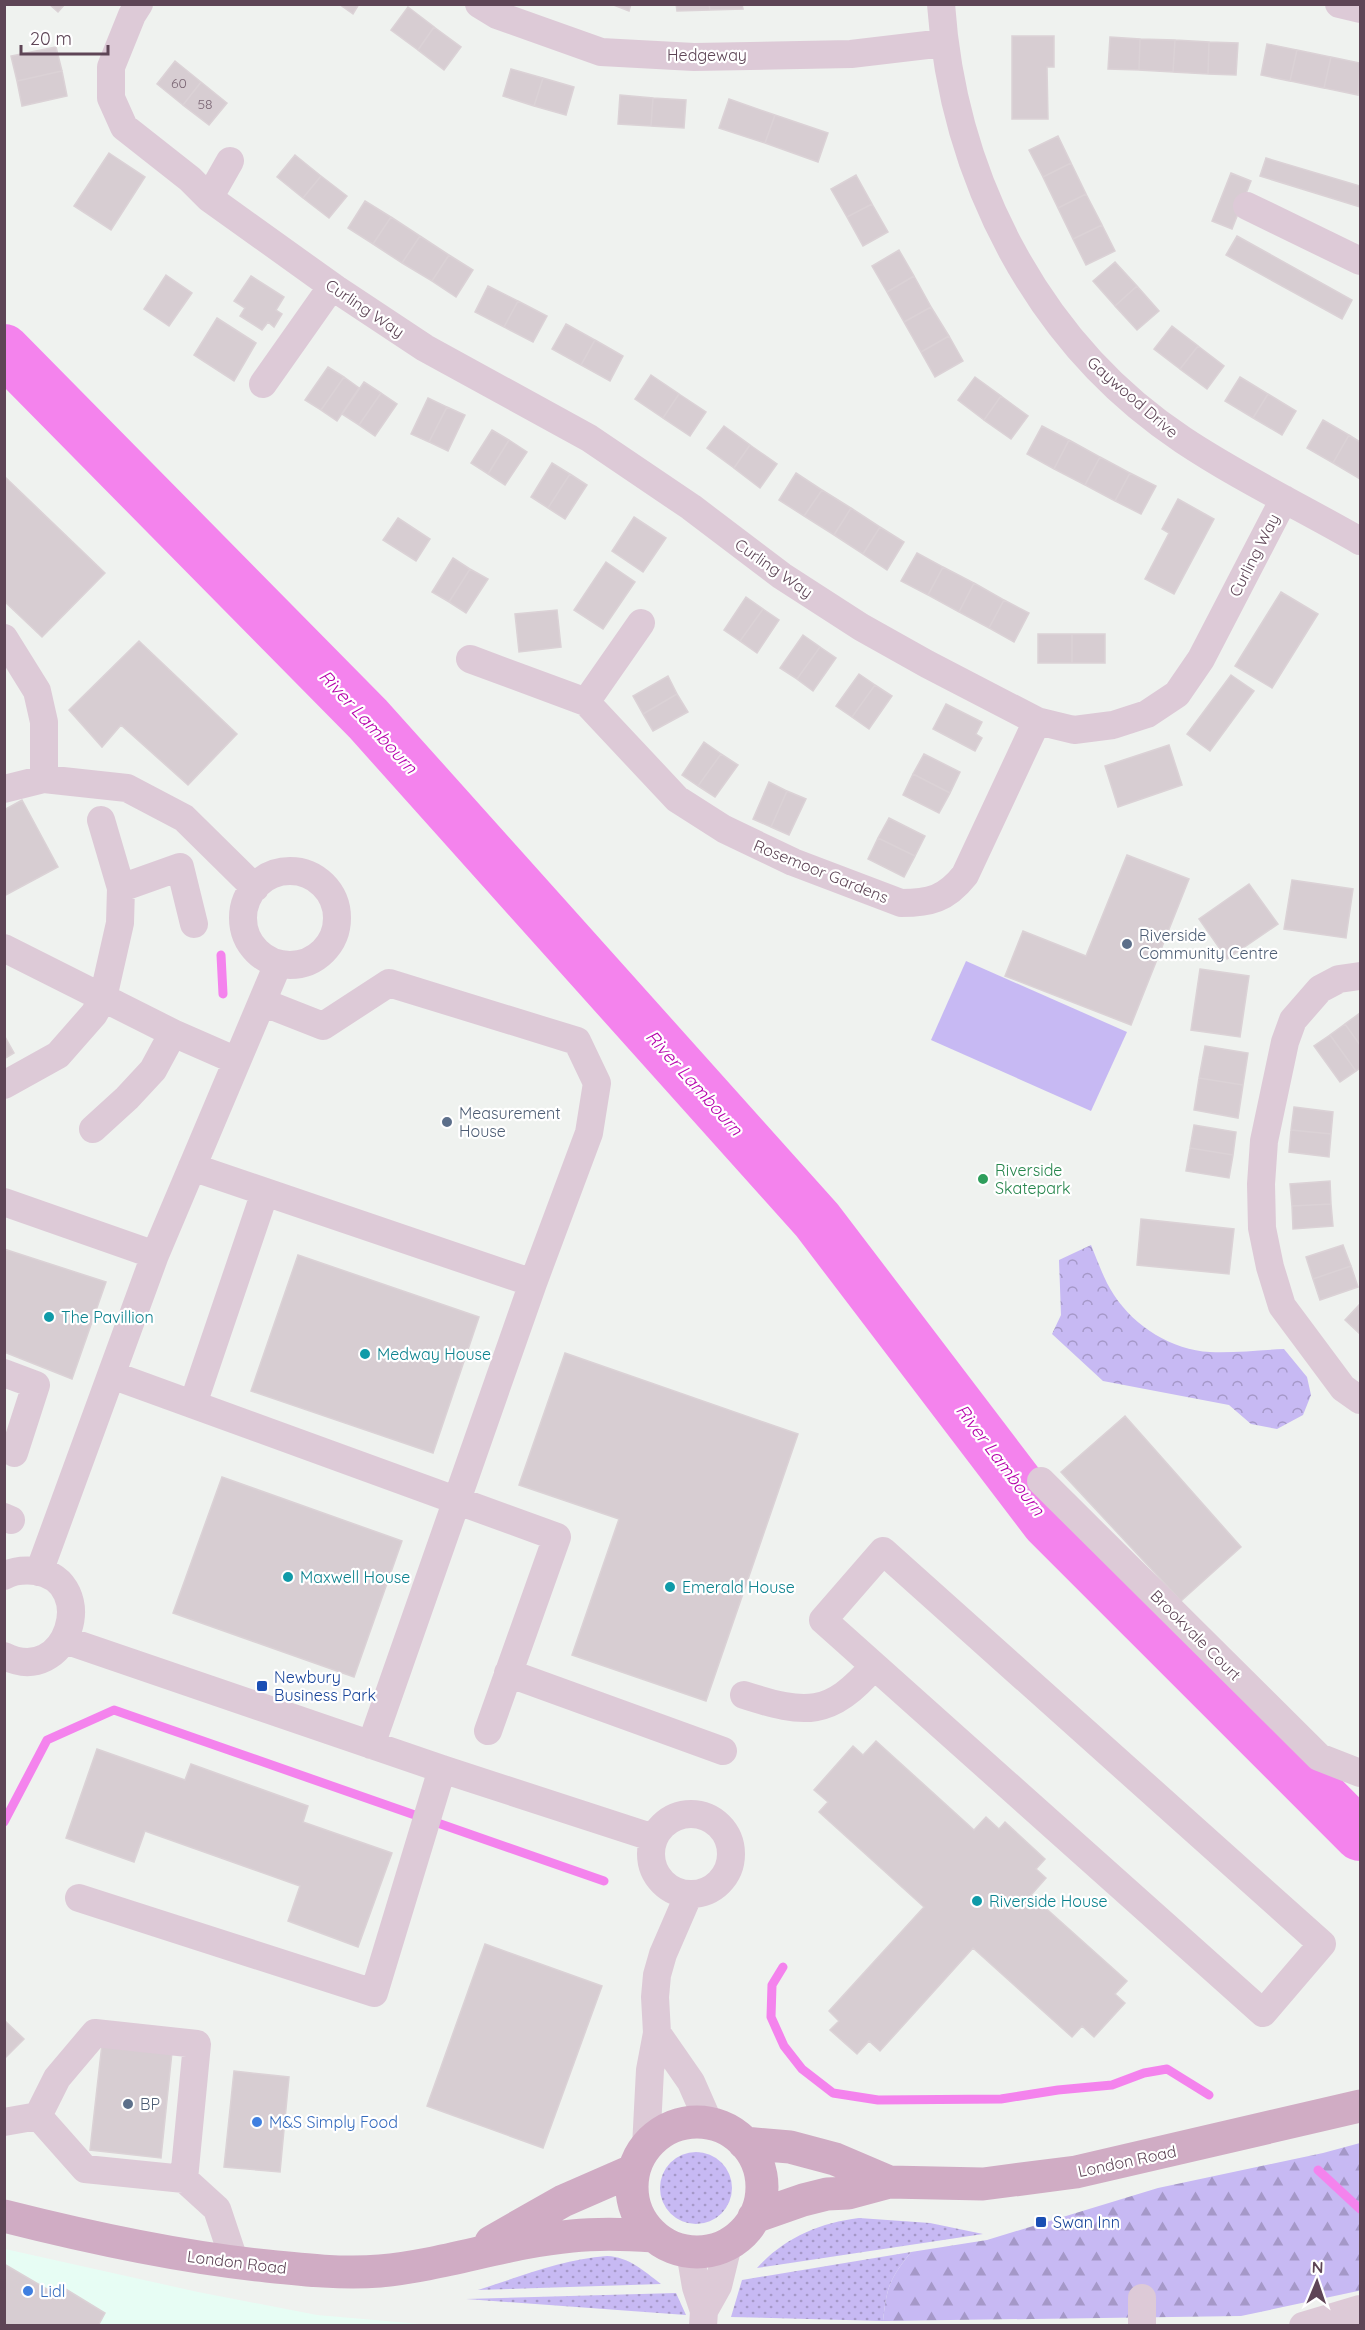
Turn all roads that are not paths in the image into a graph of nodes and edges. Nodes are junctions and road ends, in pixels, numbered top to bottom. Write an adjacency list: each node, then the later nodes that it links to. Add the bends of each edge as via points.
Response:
1 (140, 4): 8 (street, Curling Way, via 111,66 111,98 124,127)
2 (479, 4): 6 (street, Hedgeway, via 497,15 602,52 694,57 851,54)
3 (941, 4): 6 (street, Gaywood Drive)
4 (1339, 4): 5 (street)
5 (1360, 9)
6 (944, 42): 13 (street, Gaywood Drive, via 960,121 990,209 1010,250 1060,327 1121,391 1181,439)
7 (230, 161): 8 (street)
8 (209, 198): 11 (street, Curling Way)
9 (1247, 206): 10 (street)
10 (1360, 261)
11 (332, 286): 12 (street); 19 (street, Curling Way, via 425,348 589,438 691,507 782,576 861,627)
12 (263, 384)
13 (1284, 499): 14 (street, Gaywood Drive); 19 (street, Curling Way, via 1201,659 1177,694 1147,714 1113,724 1074,730)
14 (1360, 541)
15 (641, 623): 18 (street)
16 (4, 638): 20 (street, via 37,691 44,722)
17 (470, 659): 18 (street, Rosemoor Gardens)
18 (586, 702): 19 (street, Rosemoor Gardens, via 677,799 724,829 793,862 900,903 940,898 965,875)
19 (1037, 721)
20 (44, 779): 21 (street); 24 (street, via 127,788 184,818)
21 (4, 789)
22 (101, 820): 23 (street)
23 (121, 888): 25 (street, via 180,867); 29 (street, via 120,923)
24 (255, 888): 27 (street, via 247,898 244,930 263,957); 27 (street, via 279,873 304,874 319,881 330,893 337,916 332,939 316,958 301,964)
25 (194, 924)
26 (4, 948): 29 (street)
27 (278, 964): 30 (street)
28 (1360, 976): 42 (street, via 1339,979 1320,990 1293,1020 1264,1141 1261,1184 1262,1228 1282,1306 1343,1388)
29 (103, 998): 31 (street); 33 (street, via 58,1055)
30 (262, 1002): 32 (street); 39 (street, via 322,1026 389,983 577,1041 597,1083 595,1106)
31 (173, 1033): 32 (street); 34 (street, via 153,1070)
32 (237, 1061): 35 (street)
33 (4, 1085)
34 (93, 1129)
35 (192, 1167): 36 (street); 38 (street)
36 (265, 1192): 39 (street); 43 (street)
37 (6, 1206): 38 (street)
38 (156, 1255): 41 (street)
39 (533, 1284): 46 (street)
40 (4, 1373): 44 (street, via 36,1384)
41 (112, 1374): 43 (street); 47 (street)
42 (1360, 1400)
43 (193, 1404): 46 (street)
44 (14, 1453)
45 (1041, 1480): 58 (street, Brookvale Court, via 1318,1757)
46 (456, 1502): 52 (street, via 557,1537); 55 (street)
47 (39, 1572): 48 (street, via 24,1570); 49 (street, via 62,1587 69,1600 71,1627)
48 (4, 1576)
49 (65, 1640): 50 (street, via 42,1659); 55 (street)
50 (7, 1665)
51 (874, 1666): 51 (street, via 823,1620 883,1551 1322,1944 1263,2013); 53 (street, via 858,1684 823,1707 800,1708)
52 (508, 1673): 54 (street); 56 (street)
53 (744, 1695)
54 (488, 1731)
55 (371, 1744): 57 (street)
56 (723, 1751)
57 (442, 1769): 59 (street); 61 (street, via 374,1993)
58 (1360, 1773)
59 (654, 1838): 60 (street, via 652,1866 660,1879 671,1889); 60 (street, via 670,1819 683,1814 706,1816 727,1835 732,1852 723,1879 713,1888)
60 (689, 1894): 62 (street, via 657,1975)
61 (79, 1898)
62 (657, 2033): 66 (street, via 691,2082); 68 (street)
63 (1360, 2106): 70 (main road, London Road, via 1125,2162 1031,2180 974,2184)
64 (38, 2116): 65 (street); 69 (street, via 85,2169); 69 (street, via 57,2078 95,2032 197,2044)
65 (4, 2122)
66 (709, 2123): 67 (main road, via 728,2130); 68 (main road, via 691,2122 658,2134)
67 (744, 2143): 70 (main road, London Road, via 790,2147 835,2159); 72 (main road, via 756,2159 761,2179 761,2199)
68 (640, 2158): 73 (main road, via 631,2188 634,2206); 76 (main road, London Road)
69 (184, 2179): 77 (street, via 217,2209)
70 (889, 2182): 72 (main road, London Road, via 802,2200)
71 (4, 2216): 77 (main road, London Road, via 153,2250)
72 (754, 2217): 74 (main road)
73 (654, 2236): 75 (main road, via 670,2247); 76 (main road, London Road, via 571,2236)
74 (728, 2245): 75 (main road); 79 (street, via 718,2286)
75 (690, 2252): 79 (street)
76 (471, 2254): 77 (main road, London Road, via 379,2271 306,2270)
77 (236, 2263)
78 (1360, 2309): 80 (street)
79 (704, 2318)
80 (1303, 2325)

